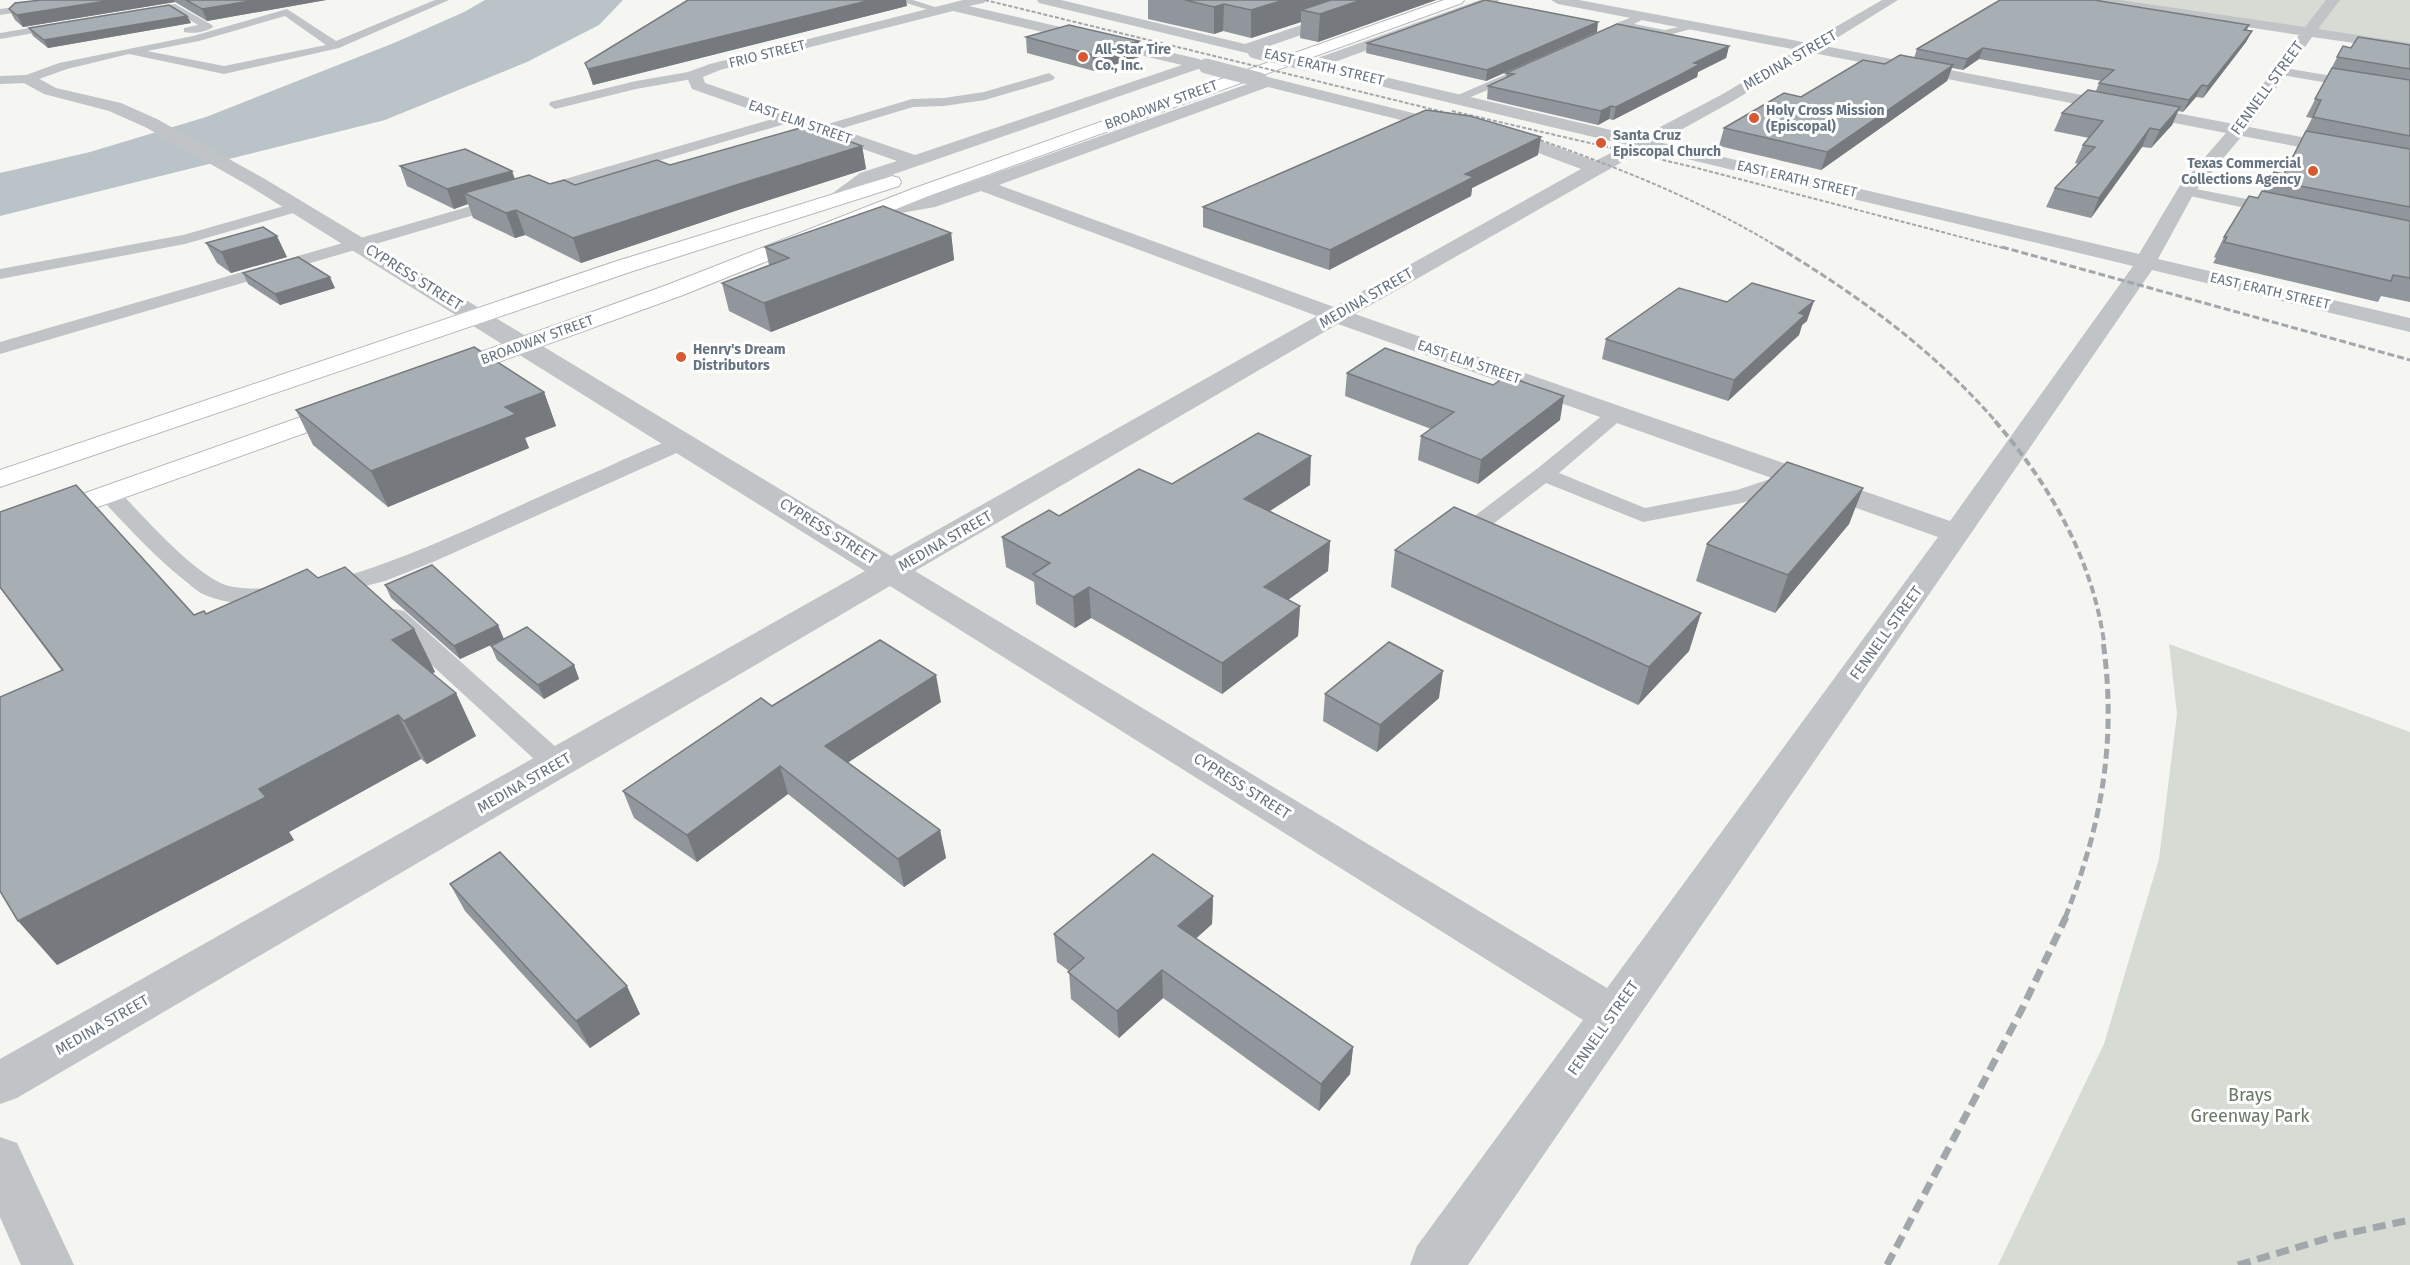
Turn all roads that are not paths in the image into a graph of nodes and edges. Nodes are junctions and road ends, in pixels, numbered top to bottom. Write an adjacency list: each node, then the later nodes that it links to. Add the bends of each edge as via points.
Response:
1 (444, 0): 24 (lane)
2 (901, 0): 13 (lane)
3 (979, 0): 13 (street, FRIO STREET)
4 (1044, 0): 28 (street, EAST ERATH STREET)
5 (1388, 0): 28 (street)
6 (1420, 0): 52 (main road, BROADWAY STREET)
7 (1457, 0): 54 (main road, BROADWAY STREET)
8 (1492, 0): 30 (street)
9 (1558, 0): 16 (street)
10 (1891, 0): 27 (street, MEDINA STREET)
11 (2093, 0): 21 (street)
12 (2333, 0): 21 (street, FENNELL STREET)
13 (946, 8): 32 (street, EAST ERATH STREET); 35 (street, FRIO STREET)
14 (0, 12): 20 (lane, via 21,8)
15 (128, 15): 23 (lane, via 175,7 208,27)
16 (1642, 16): 18 (lane); 19 (street)
17 (82, 22): 22 (lane)
18 (1621, 25): 19 (lane, via 1665,33); 25 (lane)
19 (1697, 26): 27 (street)
20 (0, 27)
21 (2308, 32): 26 (street); 34 (street, FENNELL STREET)
22 (0, 36)
23 (104, 44)
24 (335, 46): 29 (lane, via 224,70); 29 (lane, via 287,12 195,39)
25 (1580, 46)
26 (2410, 47)
27 (1812, 48): 45 (street); 46 (street, MEDINA STREET)
28 (1250, 50): 30 (street, EAST ERATH STREET, bridge)
29 (129, 51): 37 (lane, via 63,66)
30 (1309, 64): 41 (street, EAST ERATH STREET)
31 (1539, 64): 41 (lane)
32 (1202, 65): 39 (street, EAST ERATH STREET, bridge); 47 (street, BROADWAY STREET)
33 (9, 67): 37 (lane)
34 (2279, 71): 40 (lane); 45 (street, FENNELL STREET)
35 (694, 75): 42 (lane, FRIO STREET); 43 (street, EAST ELM STREET, via 698,86)
36 (1049, 77): 44 (lane, via 985,96 912,103)
37 (28, 79): 38 (lane); 53 (street, CYPRESS STREET, via 50,91 115,107 152,123)
38 (0, 80)
39 (1263, 81): 49 (street, EAST ERATH STREET, via 1433,123 1469,126 1521,140); 50 (street, BROADWAY STREET)
40 (2410, 93)
41 (1457, 98): 46 (street, EAST ERATH STREET)
42 (555, 105)
43 (790, 118): 44 (street, EAST ELM STREET); 56 (lane)
44 (823, 130): 47 (street, EAST ELM STREET)
45 (2238, 130): 48 (street); 51 (street, FENNELL STREET)
46 (1645, 144): 49 (street, MEDINA STREET); 57 (street, EAST ERATH STREET)
47 (913, 160): 52 (street, BROADWAY STREET, via 867,177)
48 (2410, 163)
49 (1596, 168): 59 (street, MEDINA STREET)
50 (982, 185): 54 (street, BROADWAY STREET, via 935,201); 59 (street, EAST ELM STREET)
51 (2186, 191): 55 (lane); 57 (street, FENNELL STREET)
52 (837, 199): 60 (main road, BROADWAY STREET)
53 (299, 207): 56 (street, CYPRESS STREET); 58 (lane, via 185,239)
54 (867, 213): 62 (main road, BROADWAY STREET)
55 (2298, 214)
56 (359, 243): 60 (street, CYPRESS STREET); 63 (lane)
57 (2146, 262): 61 (street, EAST ERATH STREET); 74 (street, FENNELL STREET)
58 (0, 274)
59 (1336, 315): 66 (street, EAST ELM STREET); 75 (street, MEDINA STREET)
60 (476, 316): 62 (street, CYPRESS STREET); 70 (main road, BROADWAY STREET)
61 (2410, 325)
62 (524, 345): 64 (main road, BROADWAY STREET); 67 (street, CYPRESS STREET)
63 (0, 348)
64 (423, 381)
65 (367, 401): 71 (main road)
66 (1616, 414): 68 (lane); 69 (street, EAST ELM STREET)
67 (683, 443): 75 (street, CYPRESS STREET); 76 (lane, via 414,562)
68 (1546, 473): 69 (lane, via 1643,515 1742,496); 72 (lane)
69 (1797, 477): 74 (street, EAST ELM STREET)
70 (0, 479)
71 (109, 494): 73 (main road); 76 (lane, via 170,557 210,588 252,596 303,593)
72 (1476, 526)
73 (0, 533)
74 (1957, 534): 78 (street, FENNELL STREET)
75 (892, 571): 77 (street, MEDINA STREET); 78 (street, CYPRESS STREET)
76 (356, 583): 77 (lane)
77 (557, 764): 79 (street, MEDINA STREET)
78 (1612, 1015): 82 (street, FENNELL STREET)
79 (0, 1083)
80 (0, 1160): 81 (street)
81 (48, 1265)
82 (1436, 1265)

